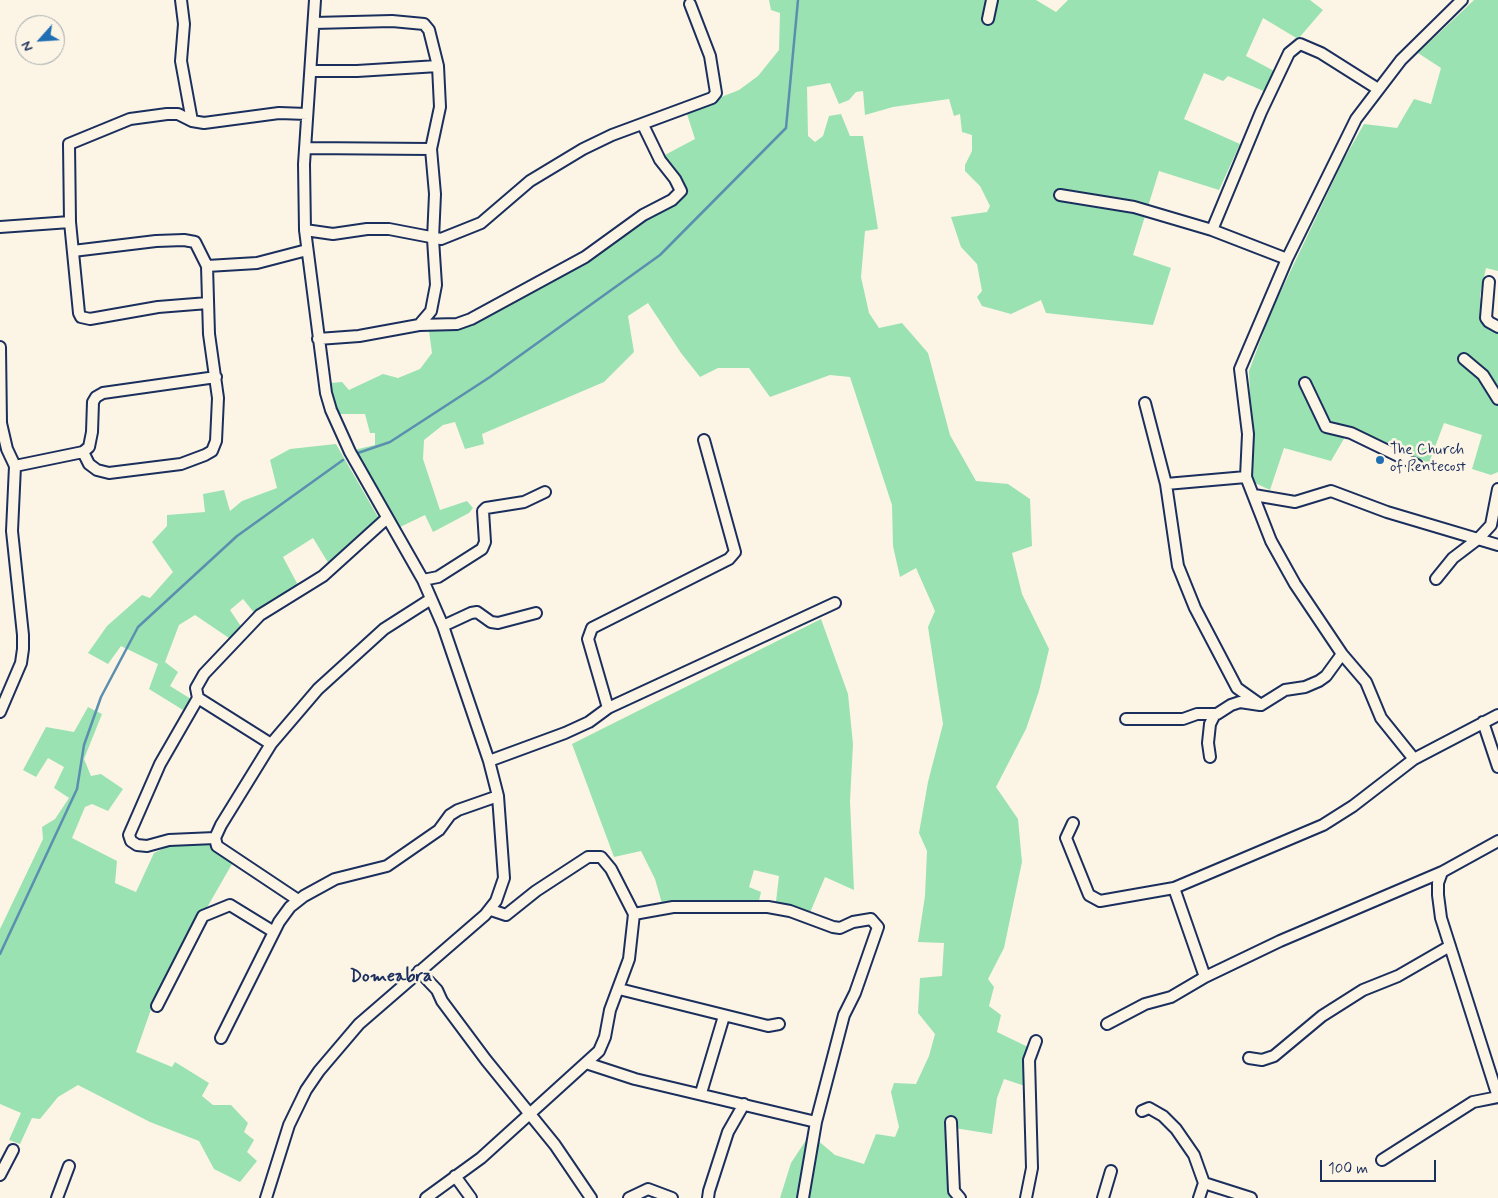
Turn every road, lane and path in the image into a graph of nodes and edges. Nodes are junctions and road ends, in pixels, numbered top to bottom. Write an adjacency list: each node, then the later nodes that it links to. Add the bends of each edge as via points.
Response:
1 (181, 0): 12 (street, via 184,24 181,61)
2 (315, 0): 7 (street)
3 (992, 0): 6 (street)
4 (1462, 0): 10 (street, via 1401,60)
5 (690, 4): 13 (street, via 710,56 716,93 712,98)
6 (988, 19)
7 (314, 23): 8 (street, via 392,21 424,24 429,30); 9 (street)
8 (438, 66): 9 (street); 15 (street, via 440,107)
9 (311, 70): 11 (street)
10 (1378, 88): 20 (street, via 1300,44 1289,53); 24 (street, via 1356,120)
11 (307, 114): 12 (street, via 279,113 204,123); 14 (street)
12 (192, 121): 17 (street, via 178,114 130,119 71,142 68,146)
13 (643, 125): 21 (street, via 612,135 550,168 481,223 441,240); 28 (street, via 660,160 675,178 680,191 672,200 643,215 585,257 470,319 457,324)
14 (305, 148): 15 (street); 19 (street)
15 (431, 149): 21 (street, via 435,194)
16 (1060, 195): 20 (street, via 1134,207)
17 (70, 222): 18 (street); 23 (street)
18 (0, 227)
19 (305, 230): 21 (street, via 332,234 389,229); 22 (street)
20 (1212, 230): 24 (street)
21 (433, 239): 28 (street, via 436,285 430,311)
22 (307, 250): 25 (street, via 257,263); 30 (street)
23 (73, 251): 25 (street, via 190,240 197,244); 27 (street, via 81,317 90,319 158,307)
24 (1288, 259): 41 (street, via 1240,369 1248,434)
25 (207, 266): 27 (street)
26 (1488, 282): 29 (street, via 1486,318)
27 (208, 303): 33 (street)
28 (419, 325): 30 (street, via 359,336)
29 (1498, 327)
30 (318, 339): 46 (street, via 331,410)
31 (0, 347): 40 (street, via 1,423)
32 (1464, 359): 35 (street, via 1483,375)
33 (216, 377): 38 (street, via 126,388 96,397 89,447); 38 (street, via 216,441 212,451 205,456 181,464 109,473 89,464)
34 (1305, 383): 39 (street, via 1326,427 1351,433)
35 (1498, 399)
36 (1145, 403): 42 (street)
37 (704, 440): 58 (street, via 735,552 728,559 592,628 588,639)
38 (83, 452): 40 (street)
39 (1417, 465)
40 (15, 466): 59 (street, via 12,531 23,649 21,663)
41 (1246, 477): 42 (street); 45 (street)
42 (1166, 484): 57 (street, via 1178,566 1195,608 1237,688)
43 (1498, 489): 47 (street, via 1491,525)
44 (545, 492): 50 (street, via 524,502 486,508 483,511 485,542 482,549 438,576)
45 (1254, 495): 47 (street, via 1295,502 1331,491 1386,512); 55 (street, via 1271,541 1285,567)
46 (386, 519): 50 (street); 56 (street, via 322,576 249,625 204,674 196,688)
47 (1478, 539): 48 (street); 49 (street, via 1453,558)
48 (1498, 545)
49 (1436, 579)
50 (423, 580): 51 (street)
51 (431, 599): 54 (street); 64 (street, via 384,629 353,656 318,689)
52 (835, 603): 58 (street)
53 (536, 612): 54 (street, via 498,623 477,612)
54 (443, 626): 67 (street)
55 (1342, 654): 57 (street, via 1319,681 1285,690); 66 (street, via 1366,682 1381,718)
56 (198, 698): 64 (street); 71 (street, via 160,764 129,835 131,842 147,846 169,840)
57 (1261, 705): 60 (street, via 1240,702)
58 (608, 708): 67 (street, via 565,734)
59 (0, 712)
60 (1215, 714): 62 (street, via 1197,714 1174,720); 65 (street, via 1210,724)
61 (1498, 715): 63 (street)
62 (1126, 719)
63 (1483, 722): 66 (street); 68 (street)
64 (271, 744): 71 (street, via 227,812)
65 (1210, 758)
66 (1414, 759): 74 (street, via 1323,825)
67 (489, 761): 69 (street)
68 (1498, 767)
69 (498, 796): 75 (street, via 450,815 439,830 387,866 335,879); 76 (street, via 504,878)
70 (1073, 823): 74 (street, via 1066,838 1089,895 1100,900)
71 (215, 838): 75 (street, via 216,846 222,851)
72 (1498, 841): 73 (street)
73 (1442, 872): 79 (street, via 1438,883 1440,918); 81 (street)
74 (1174, 888): 81 (street)
75 (298, 900): 78 (street, via 284,914)
76 (491, 910): 77 (street, via 506,915 536,890 588,856 595,856 601,857 610,869); 80 (street)
77 (634, 914): 82 (street, via 629,959); 96 (street, via 673,907 768,907 840,928 862,919 876,922 878,932 844,1015)
78 (274, 932): 83 (street, via 230,905 203,916); 87 (street)
79 (1450, 946): 89 (street, via 1398,976 1363,990 1322,1016 1274,1056 1262,1060); 92 (street)
80 (419, 971): 95 (street, via 437,990 462,1029); 107 (street, via 344,1040 306,1090 289,1125)
81 (1205, 977): 86 (street)
82 (619, 990): 84 (street); 90 (street, via 610,1010 605,1037 599,1050)
83 (157, 1006)
84 (724, 1016): 85 (street, via 768,1026); 91 (street)
85 (779, 1024)
86 (1108, 1024)
87 (221, 1038)
88 (1036, 1041): 116 (street, via 1029,1060 1032,1168)
89 (1249, 1058)
90 (586, 1062): 91 (street, via 634,1078); 95 (street)
91 (701, 1093): 93 (street)
92 (1498, 1097): 99 (street, via 1473,1102)
93 (744, 1104): 96 (street); 113 (street, via 728,1132)
94 (1142, 1111): 104 (street, via 1149,1108 1176,1129 1194,1154)
95 (530, 1114): 103 (street); 110 (street)
96 (816, 1122): 114 (street)
97 (951, 1122): 115 (street, via 954,1191)
98 (13, 1150): 102 (street)
99 (1382, 1160)
100 (68, 1166): 106 (street)
101 (1111, 1171): 117 (street)
102 (0, 1175)
103 (455, 1176): 108 (street); 109 (street)
104 (1204, 1183): 118 (street); 119 (street)
105 (659, 1196): 111 (street, via 648,1189); 112 (street)
106 (57, 1198)
107 (266, 1198)
108 (426, 1198)
109 (471, 1198)
110 (591, 1198)
111 (629, 1198)
112 (672, 1198)
113 (708, 1198)
114 (803, 1198)
115 (960, 1198)
116 (1026, 1198)
117 (1103, 1198)
118 (1199, 1198)
119 (1251, 1198)

